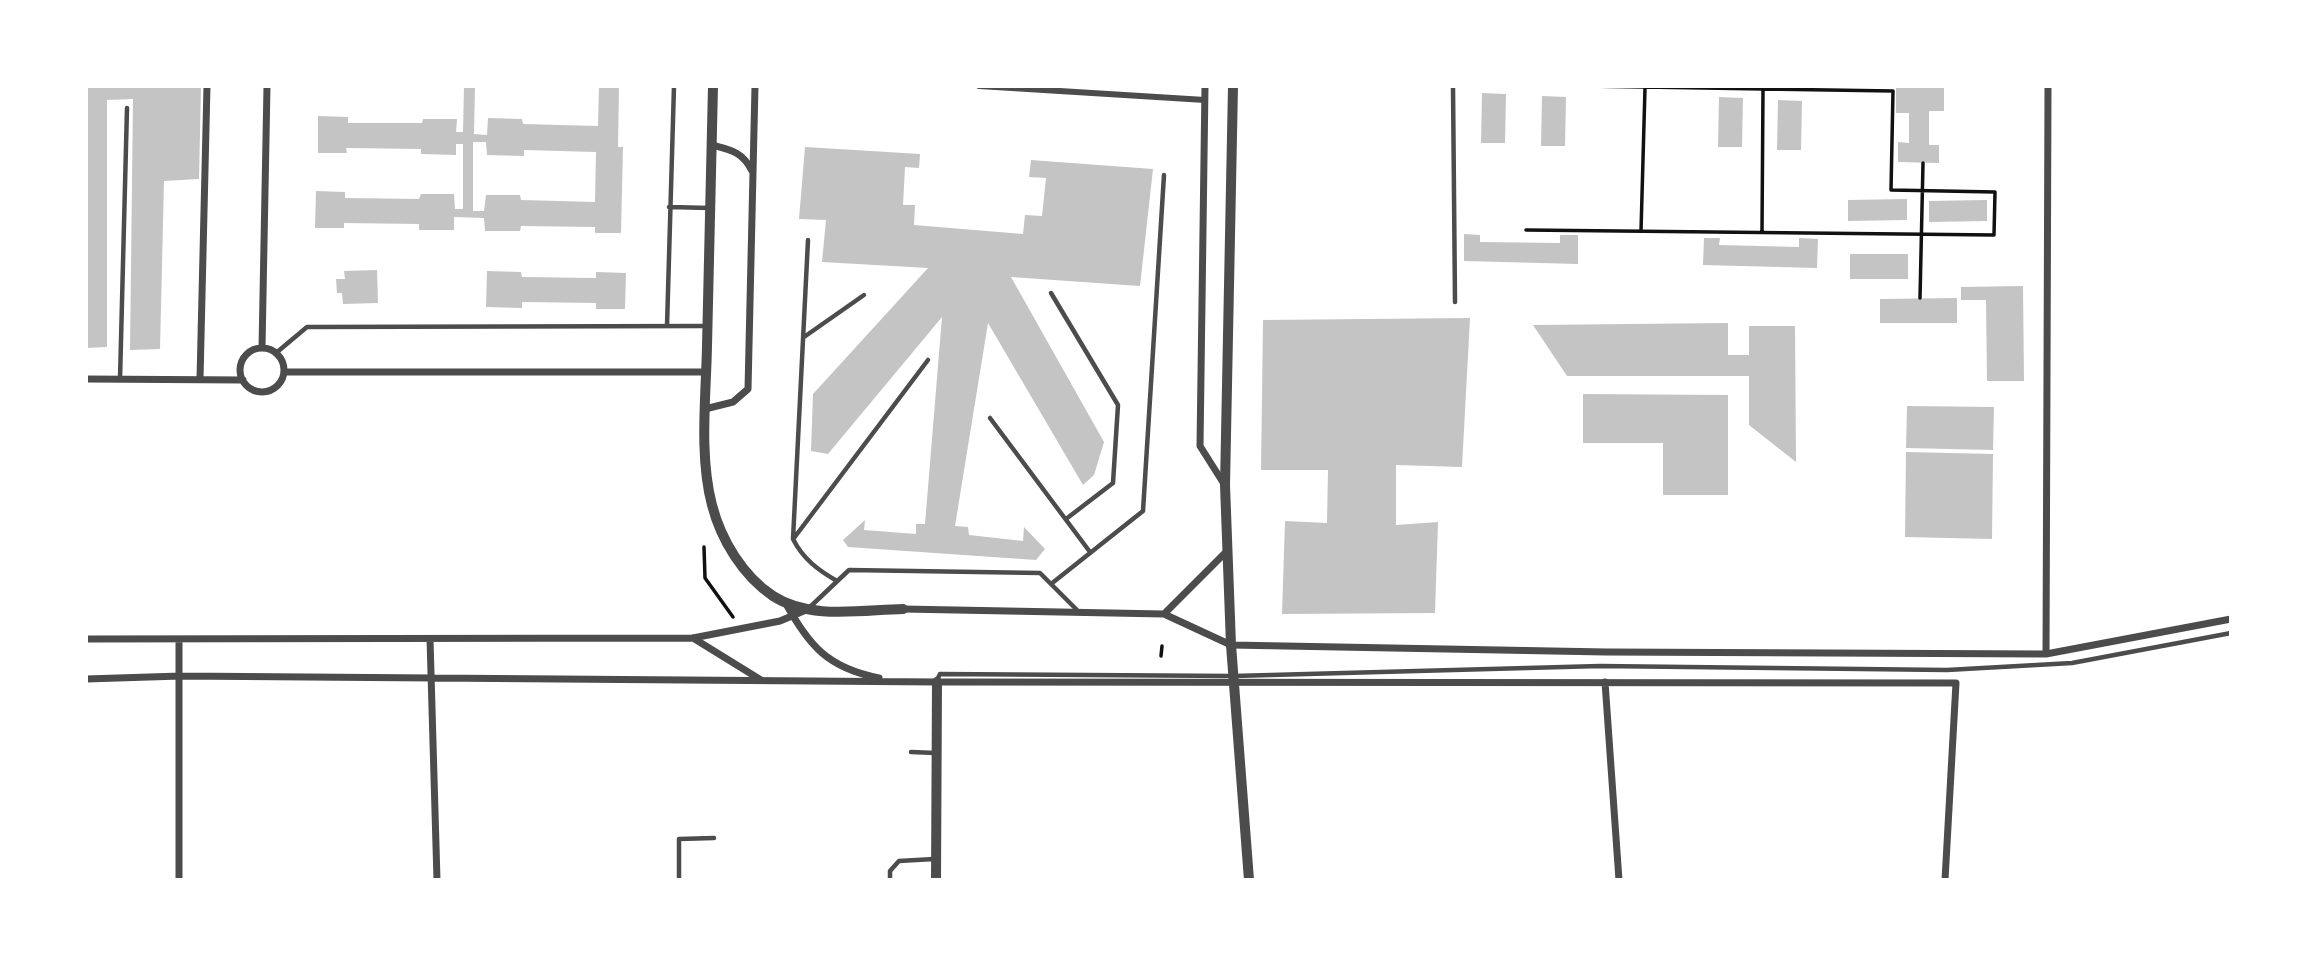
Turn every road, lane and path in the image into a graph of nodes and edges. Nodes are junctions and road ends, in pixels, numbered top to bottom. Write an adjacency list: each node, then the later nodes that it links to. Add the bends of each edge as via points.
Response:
1 (207, 86): 42 (street)
2 (267, 86): 35 (street)
3 (674, 86): 21 (lane)
4 (713, 86): 16 (street)
5 (755, 86): 18 (street)
6 (979, 86): 14 (street)
7 (1205, 86): 14 (street)
8 (1233, 86): 46 (street)
9 (1453, 86): 31 (lane)
10 (1584, 86): 11 (path)
11 (1645, 86): 13 (path); 24 (path)
12 (2048, 86): 69 (street)
13 (1763, 87): 20 (path, via 1893,91 1891,191); 25 (path)
14 (1205, 100): 46 (street, via 1200,446)
15 (127, 108): 41 (lane)
16 (712, 145): 18 (street, via 738,152); 22 (street)
17 (1923, 163): 20 (path)
18 (753, 173): 44 (street, via 748,390 733,402)
19 (1164, 174): 51 (lane, via 1143,511)
20 (1922, 191): 26 (path); 26 (path, via 1995,191 1994,235)
21 (669, 207): 22 (lane); 32 (lane)
22 (710, 208): 33 (street)
23 (1526, 230): 24 (path)
24 (1641, 231): 25 (path)
25 (1762, 232): 26 (path)
26 (1922, 234): 30 (path)
27 (808, 240): 34 (lane)
28 (1051, 293): 47 (lane, via 1118,405 1113,483)
29 (864, 295): 34 (lane)
30 (1920, 299)
31 (1455, 302)
32 (667, 326): 33 (lane); 36 (lane, via 307,327)
33 (707, 326): 39 (street)
34 (804, 338): 48 (lane)
35 (262, 348): 36 (street); 43 (street, via 243,359)
36 (276, 353): 38 (street)
37 (928, 360): 48 (lane)
38 (284, 372): 39 (street); 43 (street, via 277,386 265,391 252,389)
39 (706, 372): 44 (street)
40 (86, 379): 41 (street)
41 (120, 379): 42 (street)
42 (200, 379): 43 (street)
43 (243, 380)
44 (705, 409): 54 (street, via 708,487 719,526 749,575)
45 (990, 418): 47 (lane)
46 (1225, 485): 50 (street)
47 (1066, 519): 51 (lane)
48 (793, 539): 52 (lane, via 818,570)
49 (705, 547): 60 (path, via 705,578)
50 (1227, 551): 58 (street); 67 (street)
51 (1090, 552): 53 (lane)
52 (837, 581): 53 (lane, via 849,570 1040,573); 56 (lane)
53 (1051, 583): 57 (lane)
54 (785, 602): 56 (street); 59 (street)
55 (903, 609): 56 (street); 57 (street)
56 (807, 610): 59 (street)
57 (1077, 610): 58 (street)
58 (1164, 614): 67 (street)
59 (792, 616): 63 (street); 76 (street, via 830,661)
60 (733, 617)
61 (2231, 619): 69 (street)
62 (2231, 633): 74 (lane, via 2072,663 1947,670 1601,667)
63 (693, 638): 66 (street); 75 (street)
64 (86, 639): 65 (street)
65 (179, 639): 66 (street); 71 (street)
66 (430, 639): 72 (street)
67 (1231, 645): 69 (street); 74 (street)
68 (1162, 646): 70 (path)
69 (2046, 654)
70 (1161, 656)
71 (181, 676): 72 (street); 73 (street); 83 (street)
72 (433, 678): 75 (street); 84 (street)
73 (86, 679)
74 (1235, 679): 77 (street); 78 (street); 88 (street)
75 (761, 680): 76 (street)
76 (893, 681): 77 (street)
77 (937, 682): 80 (street)
78 (1605, 682): 89 (street); 90 (street, via 1956,683)
79 (911, 752): 80 (lane)
80 (937, 753): 82 (street)
81 (714, 838): 85 (lane, via 679,839)
82 (936, 859): 86 (lane, via 899,861 890,871); 87 (street)
83 (179, 880)
84 (438, 880)
85 (679, 880)
86 (890, 880)
87 (936, 880)
88 (1249, 880)
89 (1619, 880)
90 (1945, 880)

